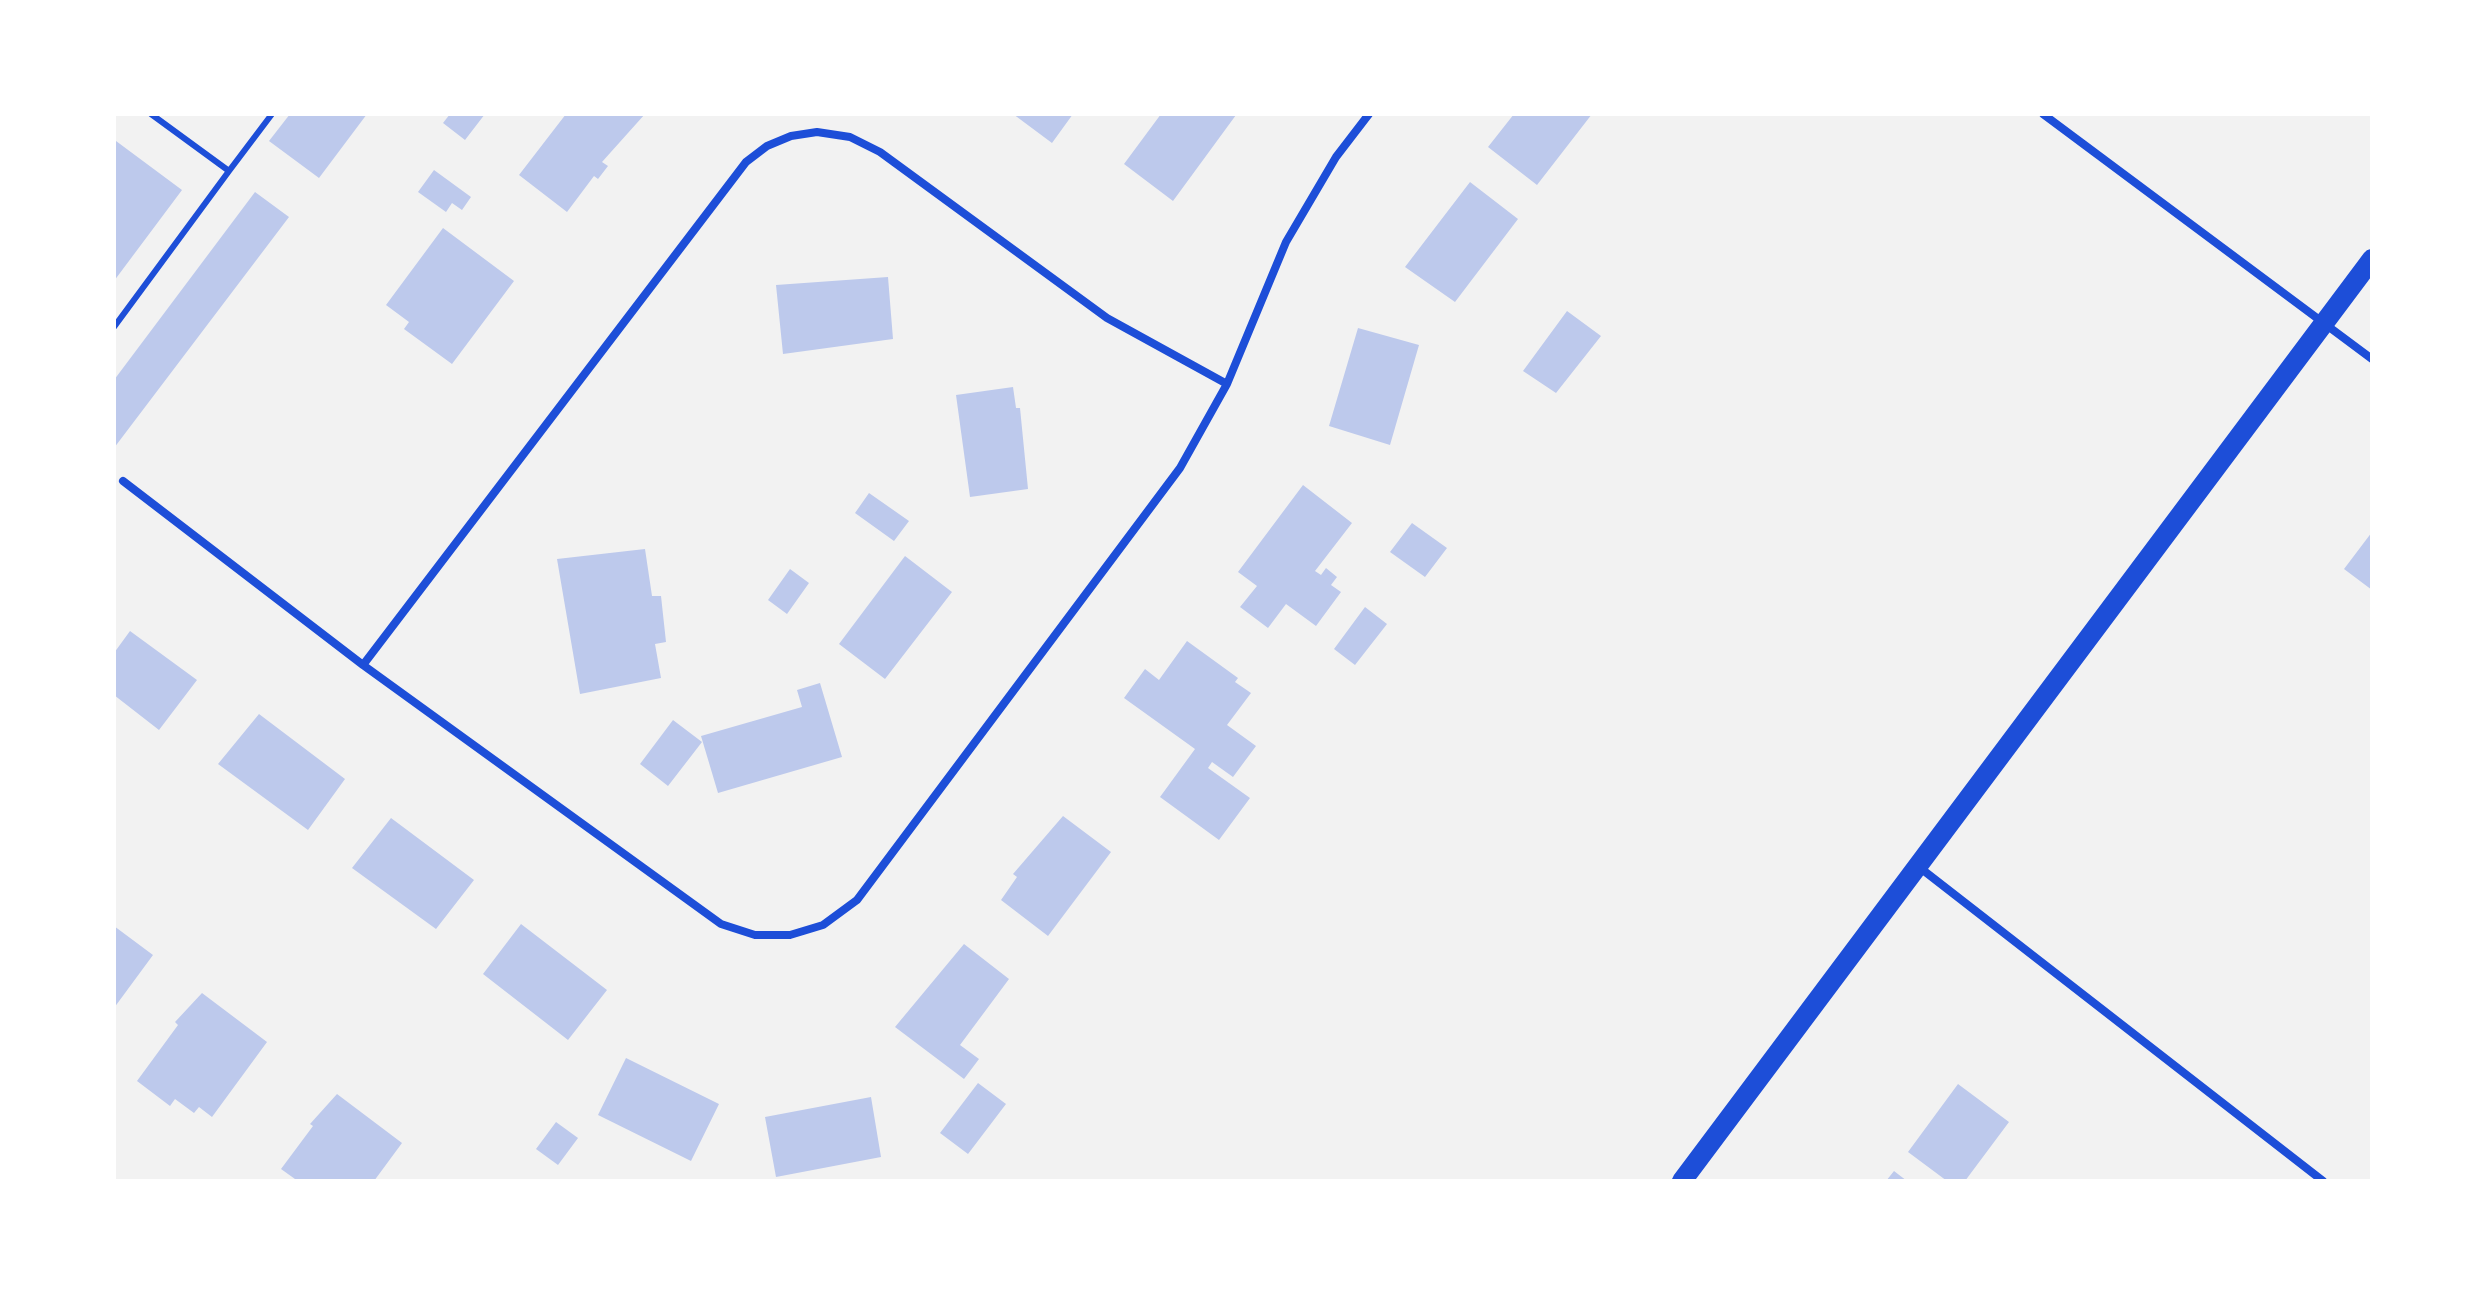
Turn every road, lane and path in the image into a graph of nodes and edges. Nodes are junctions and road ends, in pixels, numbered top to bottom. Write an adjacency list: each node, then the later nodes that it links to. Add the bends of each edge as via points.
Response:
1 (151, 114): 5 (lane)
2 (272, 114): 5 (lane)
3 (1369, 114): 10 (street, via 1336,157 1286,242)
4 (2043, 114): 7 (street)
5 (229, 171): 8 (lane)
6 (2372, 259): 7 (main road)
7 (2325, 323): 9 (street); 13 (main road)
8 (114, 327)
9 (2372, 359)
10 (1227, 384): 12 (street, via 1107,318 880,152 850,137 817,132 791,136 746,162); 12 (street, via 1180,468 857,900 823,925 790,935 755,935 721,924)
11 (123, 481): 12 (street)
12 (363, 665)
13 (1918, 867): 14 (main road); 15 (street)
14 (1682, 1181)
15 (2323, 1181)

